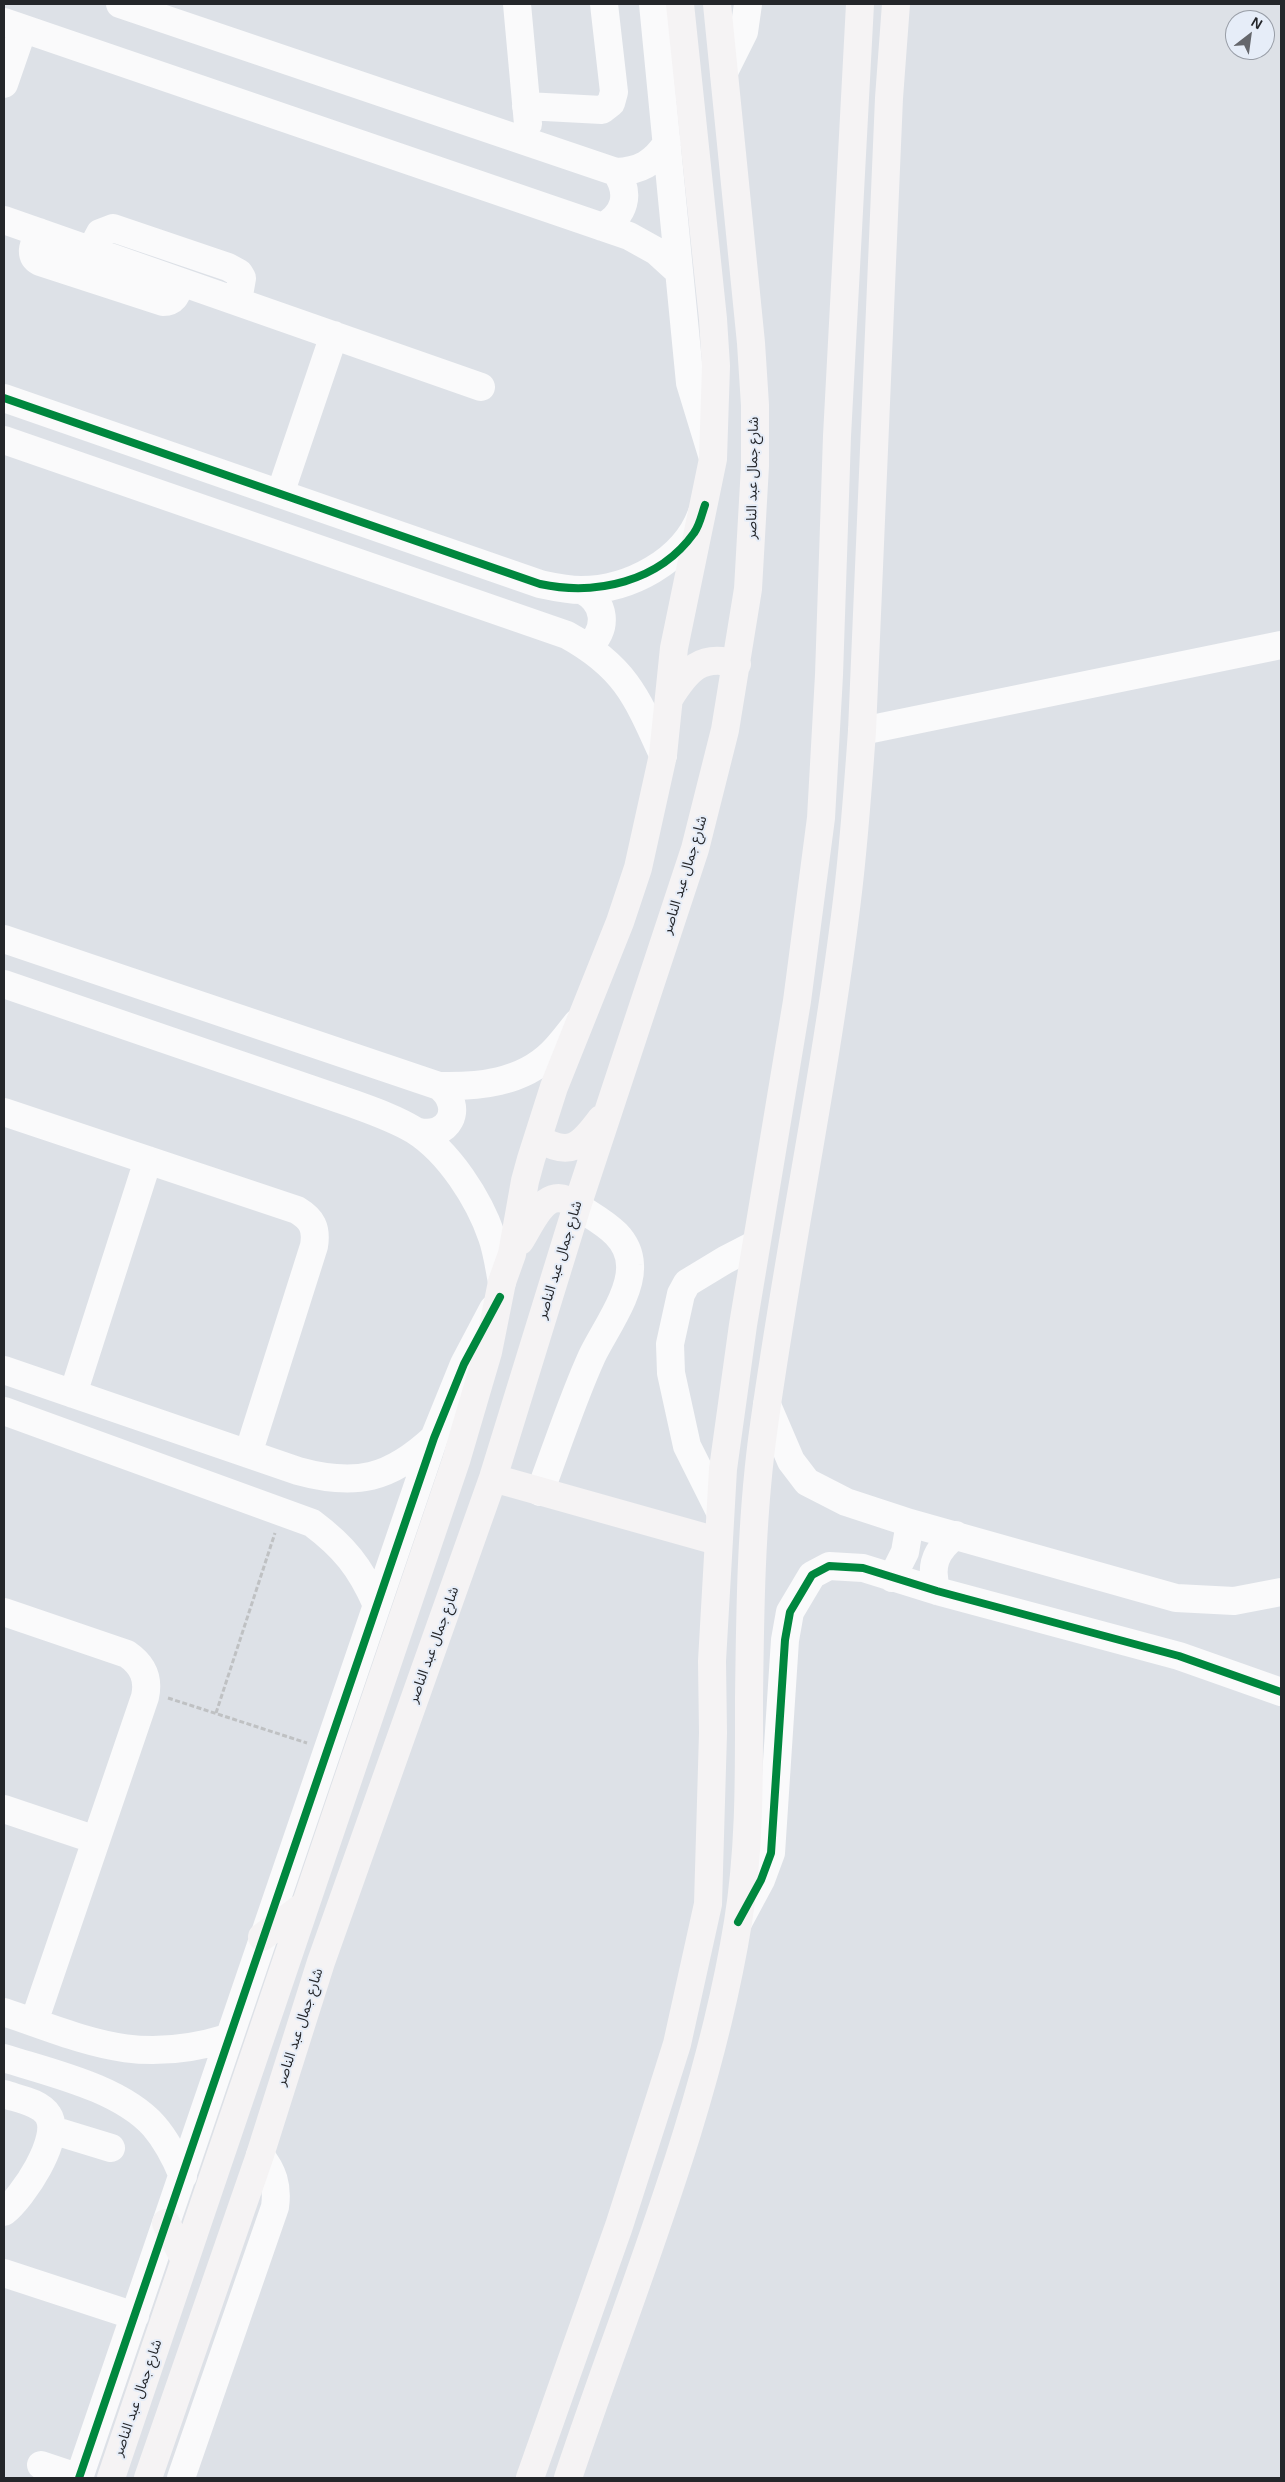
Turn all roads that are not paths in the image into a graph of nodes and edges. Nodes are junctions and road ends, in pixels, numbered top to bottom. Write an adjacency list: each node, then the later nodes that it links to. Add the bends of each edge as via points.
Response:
1 (120, 4): 14 (street)
2 (517, 4): 13 (street)
3 (604, 4): 13 (street, via 614,92 611,103 602,110)
4 (653, 4): 15 (street)
5 (680, 4): 28 (main road, شارع جمال عبد الناصر, via 713,318 716,366)
6 (717, 4): 11 (main road, شارع جمال عبد الناصر)
7 (748, 4): 11 (street, via 744,32)
8 (860, 4): 39 (main road)
9 (896, 4): 37 (main road, via 889,98)
10 (14, 25): 12 (street); 18 (street)
11 (724, 72): 35 (main road, شارع جمال عبد الناصر, via 752,343 755,405 753,528)
12 (4, 84)
13 (526, 106): 14 (street)
14 (529, 143): 16 (street)
15 (667, 143): 16 (street, via 646,166); 21 (street)
16 (616, 172): 18 (street, via 625,192 624,203 620,214)
17 (4, 220): 19 (street)
18 (602, 227): 21 (street, via 643,242)
19 (39, 232): 20 (street); 22 (street, via 32,252 40,262 163,302 175,298)
20 (91, 250): 22 (street); 23 (street, via 100,233 113,228 228,267 242,278)
21 (679, 272): 28 (street, via 690,383)
22 (181, 282): 23 (street)
23 (238, 301): 24 (street)
24 (334, 335): 25 (street); 29 (street)
25 (481, 386)
26 (4, 398): 29 (street)
27 (4, 440): 31 (street)
28 (713, 459): 30 (main road, شارع جمال عبد الناصر)
29 (271, 491): 31 (street); 32 (street, via 540,584)
30 (705, 504): 32 (street, via 695,532 672,556 645,574 625,582); 36 (main road, شارع جمال عبد الناصر, via 674,648)
31 (248, 524): 34 (street, via 541,624)
32 (582, 590): 34 (street, via 591,595 602,611 600,631)
33 (1281, 645): 37 (street)
34 (588, 646): 38 (street, via 608,661 629,686)
35 (737, 664): 36 (main road, via 726,660 701,663 682,678); 45 (main road, شارع جمال عبد الناصر, via 725,730 695,849)
36 (667, 701): 38 (main road, شارع جمال عبد الناصر)
37 (862, 731): 40 (main road)
38 (663, 755): 43 (main road, شارع جمال عبد الناصر, via 638,868)
39 (821, 818): 40 (main road); 51 (main road, via 797,1001)
40 (856, 820): 56 (main road, via 832,1003)
41 (4, 939): 44 (street)
42 (4, 984): 47 (street, via 351,1103)
43 (583, 1016): 44 (street, via 551,1054 526,1071 499,1082 470,1087); 48 (main road, شارع جمال عبد الناصر, via 554,1087)
44 (439, 1086): 47 (street, via 451,1099 453,1108 448,1124 433,1134)
45 (610, 1108): 48 (main road, via 581,1144 558,1148); 50 (main road, شارع جمال عبد الناصر)
46 (4, 1112): 49 (street)
47 (416, 1131): 53 (street, via 463,1180 481,1209 493,1239)
48 (538, 1138): 52 (main road, شارع جمال عبد الناصر, via 525,1181)
49 (148, 1160): 55 (street); 59 (street, via 297,1210 314,1224 314,1246)
50 (576, 1206): 52 (main road, via 560,1198 550,1199 542,1206); 61 (main road, شارع جمال عبد الناصر); 62 (street, via 612,1228 625,1245 630,1266 624,1292 592,1357)
51 (756, 1244): 64 (main road, via 732,1398); 64 (street, via 687,1283 681,1294 670,1344 671,1373 688,1446)
52 (512, 1254): 53 (main road, شارع جمال عبد الناصر)
53 (501, 1289): 58 (street, via 464,1364); 76 (main road, شارع جمال عبد الناصر, via 488,1352 456,1461)
54 (4, 1370): 55 (street)
55 (73, 1394): 59 (street)
56 (767, 1405): 65 (street, via 791,1461 807,1482 846,1502); 77 (main road, via 754,1528 749,1804)
57 (4, 1411): 63 (street)
58 (434, 1438): 60 (street, via 403,1463 373,1476 350,1480 326,1479); 71 (street)
59 (248, 1454): 60 (street)
60 (298, 1472): 63 (street, via 307,1483 307,1498 297,1509)
61 (493, 1478): 62 (main road); 88 (main road, شارع جمال عبد الناصر, via 321,1962)
62 (540, 1492): 67 (main road)
63 (282, 1510): 71 (street, via 312,1523 333,1539 366,1579)
64 (720, 1512): 67 (main road)
65 (910, 1523): 66 (street); 68 (street, via 905,1552)
66 (956, 1535): 69 (street, via 937,1553 933,1566); 70 (street, via 1176,1598 1234,1600)
67 (717, 1541): 95 (main road, via 708,1904 677,2044 619,2226)
68 (892, 1578): 69 (street); 77 (street, via 863,1568 829,1566 812,1576 790,1612 785,1640 770,1853 761,1880)
69 (937, 1591): 73 (street, via 1179,1656)
70 (1281, 1592)
71 (376, 1603): 78 (street)
72 (4, 1612): 75 (street, via 127,1654 142,1669 146,1690)
73 (1281, 1692)
74 (4, 1809): 75 (street)
75 (96, 1840): 80 (street)
76 (305, 1905): 78 (main road); 92 (main road, شارع جمال عبد الناصر)
77 (738, 1922): 96 (main road, via 712,2045 694,2110)
78 (262, 1937): 82 (street)
79 (4, 2012): 80 (street)
80 (34, 2022): 81 (street)
81 (72, 2035): 82 (street, via 103,2045 166,2052 198,2048); 84 (street, via 81,2046 82,2060 73,2072)
82 (228, 2038): 89 (street)
83 (4, 2058): 84 (street)
84 (60, 2077): 89 (street, via 104,2092 130,2106 153,2125 171,2148)
85 (4, 2094): 86 (street, via 45,2111)
86 (52, 2130): 87 (street); 90 (street, via 34,2175)
87 (112, 2148)
88 (260, 2155): 102 (main road, شارع جمال عبد الناصر); 103 (street, via 275,2179 275,2207)
89 (183, 2176): 91 (street)
90 (4, 2212)
91 (166, 2223): 92 (main road); 94 (street)
92 (185, 2260): 101 (main road, شارع جمال عبد الناصر)
93 (4, 2273): 94 (street)
94 (135, 2316): 100 (street)
95 (568, 2368): 96 (main road, via 571,2379 582,2388 592,2389); 97 (main road)
96 (601, 2382): 98 (main road)
97 (546, 2431): 98 (main road, via 560,2423 566,2424); 104 (main road)
98 (580, 2444): 105 (main road)
99 (41, 2465): 100 (street)
100 (80, 2478)
101 (111, 2478)
102 (148, 2478)
103 (181, 2478)
104 (530, 2478)
105 (568, 2478)

